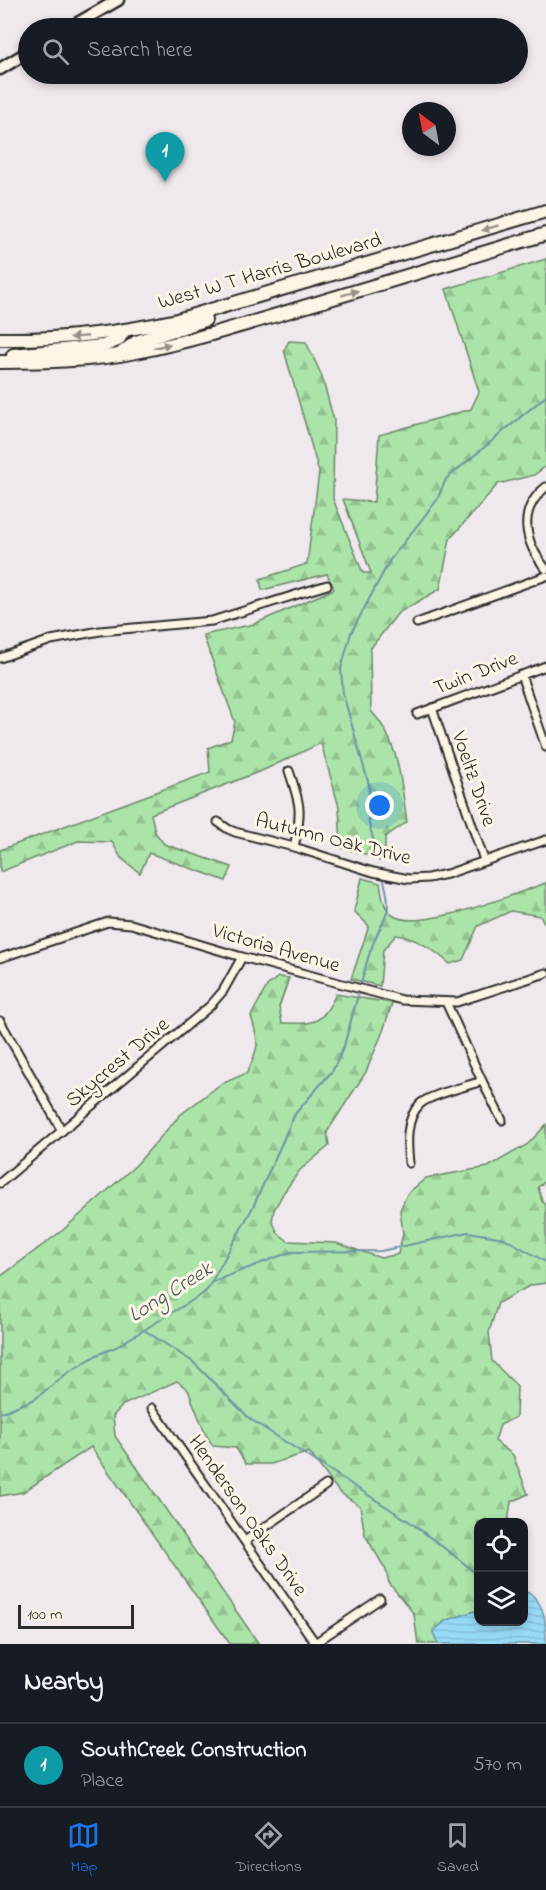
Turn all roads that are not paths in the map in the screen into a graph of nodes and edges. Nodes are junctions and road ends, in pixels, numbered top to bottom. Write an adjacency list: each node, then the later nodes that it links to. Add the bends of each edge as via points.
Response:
1 (118, 0): 2 (main road)
2 (86, 18)
3 (18, 58): 4 (main road)
4 (0, 69)
5 (546, 211): 7 (main road, West W T Harris Boulevard, one-way to 7)
6 (546, 234): 10 (main road, West W T Harris Boulevard, one-way to 6, via 221,332)
7 (269, 293): 8 (main road, West W T Harris Boulevard); 10 (main road, via 216,316 136,342)
8 (124, 332): 9 (main road, West W T Harris Boulevard, one-way to 9, via 55,339); 11 (main road, via 118,340 103,346)
9 (0, 339)
10 (119, 355): 12 (main road, West W T Harris Boulevard)
11 (0, 357)
12 (0, 362)
13 (546, 487): 14 (street, via 534,500 526,525 529,543)
14 (546, 569)
15 (546, 576): 17 (street)
16 (327, 585): 18 (street, via 212,621 82,634)
17 (417, 623)
18 (0, 658)
19 (546, 666): 20 (street, Twin Drive)
20 (520, 675): 21 (street, Twin Drive); 23 (street)
21 (432, 708): 22 (street, Twin Drive); 28 (street, Voeltz Drive)
22 (417, 714)
23 (546, 747)
24 (289, 771): 27 (street, via 300,813)
25 (218, 822): 27 (street, Autumn Oak Drive, via 235,832)
26 (546, 840): 28 (street, Autumn Oak Drive)
27 (294, 847): 28 (street, Autumn Oak Drive, via 410,879 447,874)
28 (484, 860)
29 (242, 957): 30 (street, Victoria Avenue, via 131,924 108,922); 32 (street, Victoria Avenue, via 402,1000); 36 (street, Skycrest Drive, via 210,1006)
30 (0, 958)
31 (546, 973): 32 (street, Victoria Avenue, via 457,1002)
32 (446, 1002): 34 (street)
33 (0, 1021): 36 (street)
34 (482, 1081): 35 (street); 37 (street, via 420,1104 412,1117 406,1143)
35 (502, 1120)
36 (62, 1131): 38 (street, Skycrest Drive)
37 (409, 1163)
38 (0, 1182)
39 (152, 1408): 41 (street, Henderson Oaks Drive)
40 (326, 1485): 41 (street)
41 (245, 1541): 43 (street, Henderson Oaks Drive)
42 (381, 1599): 43 (street)
43 (315, 1644)

